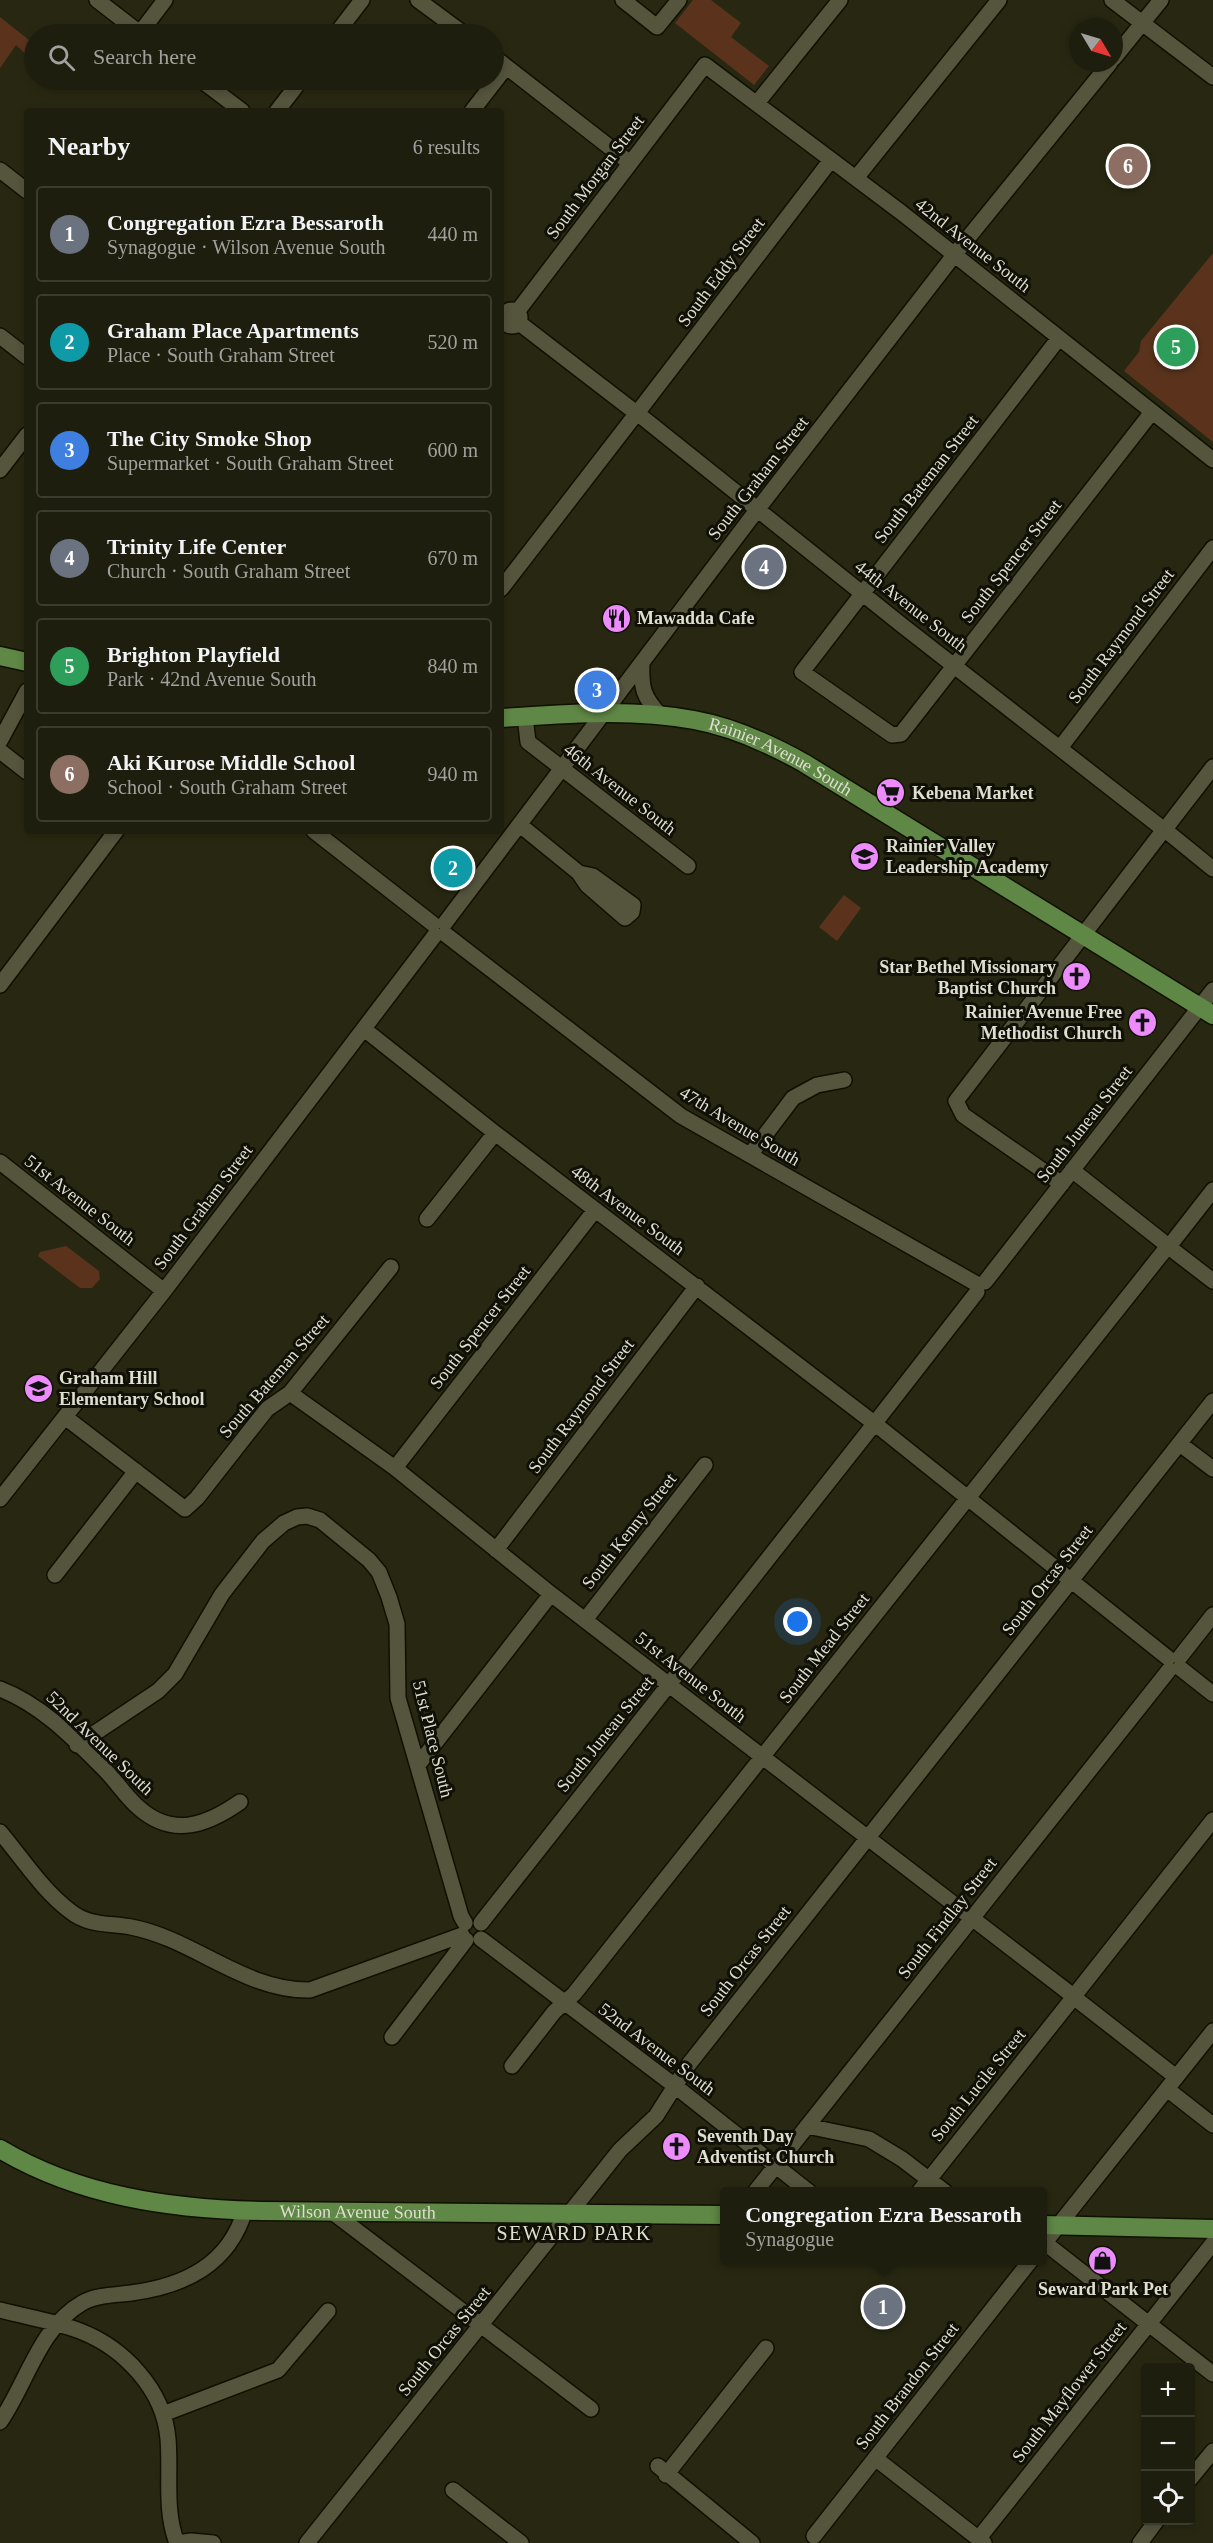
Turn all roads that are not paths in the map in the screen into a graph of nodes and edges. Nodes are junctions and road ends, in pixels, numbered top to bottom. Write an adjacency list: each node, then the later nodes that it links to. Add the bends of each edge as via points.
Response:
1 (97, 0): 12 (street)
2 (165, 0): 13 (street)
3 (362, 0): 14 (street)
4 (418, 0): 15 (street)
5 (623, 0): 6 (street, via 657,27)
6 (679, 0)
7 (840, 0): 24 (street)
8 (999, 0): 31 (street)
9 (1112, 0): 11 (street)
10 (1161, 0): 11 (street)
11 (1142, 23): 16 (street); 20 (street)
12 (128, 24)
13 (148, 24)
14 (344, 24)
15 (450, 24)
16 (1123, 47)
17 (504, 65): 29 (street)
18 (705, 65): 24 (street, 42nd Avenue South); 29 (street, South Morgan Street)
19 (1103, 72): 33 (street, South Graham Street)
20 (1213, 77)
21 (214, 90): 25 (street)
22 (293, 90): 26 (street)
23 (484, 90): 27 (street)
24 (757, 103): 28 (street, 42nd Avenue South)
25 (238, 108)
26 (279, 108)
27 (474, 108)
28 (831, 160): 31 (street, 42nd Avenue South); 39 (street, South Eddy Street)
29 (630, 164): 34 (street, South Morgan Street)
30 (0, 170): 32 (street)
31 (856, 178): 33 (street, 42nd Avenue South)
32 (24, 189)
33 (954, 254): 36 (street, 42nd Avenue South); 43 (street, South Graham Street)
34 (508, 319): 39 (street, 44th Avenue South)
35 (0, 336): 37 (street)
36 (1059, 338): 38 (street, 42nd Avenue South); 46 (street, South Bateman Street)
37 (24, 355)
38 (1152, 412): 41 (street, 42nd Avenue South); 50 (street, South Spencer Street)
39 (637, 413): 43 (street, 44th Avenue South); 45 (street, South Eddy Street)
40 (24, 439): 42 (street)
41 (1213, 460)
42 (0, 470)
43 (757, 510): 46 (street, 44th Avenue South); 49 (street, South Graham Street)
44 (1213, 548): 58 (street, South Raymond Street)
45 (504, 586)
46 (862, 593): 50 (street, 44th Avenue South); 56 (street, South Bateman Street, via 802,672 892,735)
47 (0, 656): 48 (main road)
48 (24, 661)
49 (642, 663): 52 (street, South Graham Street); 53 (street, via 643,692)
50 (955, 665): 56 (street, South Spencer Street); 58 (street, 44th Avenue South)
51 (24, 697): 57 (street)
52 (604, 714): 53 (main road, Rainier Avenue South); 54 (main road, Rainier Avenue South); 61 (street, South Graham Street)
53 (661, 716): 71 (main road, Rainier Avenue South, via 719,726 782,751)
54 (525, 717): 55 (main road, Rainier Avenue South); 61 (street, 46th Avenue South, via 528,742)
55 (504, 718)
56 (901, 734)
57 (0, 741)
58 (1060, 748): 64 (street, 44th Avenue South)
59 (0, 751): 62 (street)
60 (1213, 767): 64 (street)
61 (562, 769): 63 (street, South Graham Street); 67 (street, 46th Avenue South)
62 (24, 770)
63 (520, 825): 69 (street); 70 (street, South Graham Street)
64 (1164, 830): 68 (street, 44th Avenue South); 71 (street)
65 (110, 834): 72 (street)
66 (318, 834): 70 (street, 47th Avenue South)
67 (688, 866)
68 (1213, 869)
69 (579, 873)
70 (440, 929): 75 (street, South Graham Street); 78 (street, 47th Avenue South, via 681,1116)
71 (1084, 934): 74 (main road, Rainier Avenue South); 81 (street, via 990,1056 977,1066 956,1101 963,1115)
72 (0, 985)
73 (1213, 990): 74 (street, South Juneau Street)
74 (1207, 1011): 80 (street, South Juneau Street)
75 (363, 1029): 77 (street, 48th Avenue South); 90 (street, South Graham Street)
76 (844, 1080): 78 (street, via 817,1084 793,1098)
77 (495, 1133): 83 (street, 48th Avenue South); 84 (street)
78 (750, 1155): 88 (street, 47th Avenue South)
79 (0, 1162): 90 (street, 51st Avenue South)
80 (1072, 1170): 81 (street, South Juneau Street); 85 (street)
81 (1062, 1184): 88 (street, South Juneau Street)
82 (1213, 1190): 85 (street, South Mead Street)
83 (595, 1209): 89 (street, 48th Avenue South); 97 (street, South Spencer Street)
84 (427, 1219)
85 (1169, 1246): 87 (street); 100 (street, South Mead Street)
86 (391, 1267): 91 (street, South Bateman Street)
87 (1213, 1281)
88 (979, 1285): 94 (street, South Juneau Street)
89 (697, 1286): 94 (street, 48th Avenue South); 102 (street, South Raymond Street)
90 (164, 1291): 93 (street, South Graham Street)
91 (290, 1393): 97 (street, 51st Avenue South); 99 (street, South Bateman Street, via 267,1409 185,1509)
92 (1213, 1401): 95 (street, South Orcas Street)
93 (65, 1417): 99 (street); 101 (street, South Graham Street)
94 (874, 1423): 100 (street, 48th Avenue South); 109 (street, South Juneau Street)
95 (1180, 1444): 98 (street); 104 (street, South Orcas Street)
96 (705, 1465): 107 (street, South Kenny Street)
97 (395, 1468): 102 (street, 51st Avenue South)
98 (1213, 1469)
99 (136, 1471): 103 (street)
100 (969, 1497): 104 (street, 48th Avenue South); 113 (street, South Mead Street)
101 (0, 1499)
102 (496, 1550): 105 (street, 51st Avenue South)
103 (55, 1575)
104 (1070, 1582): 108 (street, 48th Avenue South); 118 (street, South Orcas Street)
105 (551, 1594): 107 (street, 51st Avenue South); 114 (street)
106 (1213, 1615): 108 (street, South Findlay Street)
107 (585, 1620): 109 (street, 51st Avenue South)
108 (1174, 1663): 111 (street, 48th Avenue South); 119 (street, South Findlay Street)
109 (669, 1685): 113 (street, 51st Avenue South); 120 (street, South Juneau Street)
110 (0, 1689): 112 (street, 52nd Avenue South, via 38,1708)
111 (1213, 1694)
112 (77, 1745): 114 (street, 51st Place South, via 158,1691 175,1674 222,1594 263,1541 284,1523 307,1516 320,1520 355,1547 379,1572 397,1624 398,1698); 115 (street, 52nd Avenue South, via 141,1810 172,1825 208,1822)
113 (763, 1758): 118 (street, 51st Avenue South); 122 (street, South Mead Street)
114 (418, 1765): 120 (street, 51st Place South, via 461,1916)
115 (240, 1802)
116 (1213, 1820): 121 (street, South Lucile Street)
117 (0, 1832): 120 (street, via 48,1889 81,1918 169,1939 268,1985 310,1990)
118 (867, 1838): 119 (street, 51st Avenue South); 127 (street, South Orcas Street)
119 (971, 1919): 121 (street, 51st Avenue South); 129 (street, South Findlay Street)
120 (471, 1932): 122 (street, 52nd Avenue South); 124 (street, South Juneau Street)
121 (1074, 1997): 126 (street, 51st Avenue South); 132 (street, South Lucile Street)
122 (564, 2003): 125 (street, South Mead Street); 127 (street, 52nd Avenue South)
123 (1213, 2031): 126 (street)
124 (392, 2037)
125 (512, 2066)
126 (1172, 2083): 128 (street, 51st Avenue South); 142 (street)
127 (675, 2085): 131 (street, 52nd Avenue South); 139 (street, South Orcas Street, via 656,2116 620,2150)
128 (1213, 2125)
129 (807, 2126): 131 (street, South Findlay Street); 132 (street, via 869,2139)
130 (0, 2149): 137 (main road, Wilson Avenue South, via 51,2173 116,2195 163,2204)
131 (776, 2166): 133 (street, South Findlay Street); 134 (street, 52nd Avenue South)
132 (929, 2179): 135 (street, South Lucile Street); 136 (street)
133 (759, 2187)
134 (803, 2187)
135 (923, 2187)
136 (939, 2187)
137 (245, 2210): 138 (main road, Wilson Avenue South); 147 (street, via 236,2236 195,2275 174,2285 83,2302)
138 (330, 2211): 139 (main road, Wilson Avenue South); 149 (street)
139 (569, 2214): 140 (main road, Wilson Avenue South); 149 (street, South Orcas Street)
140 (720, 2215)
141 (1213, 2229): 142 (main road)
142 (1047, 2235): 148 (street)
143 (1213, 2243): 148 (street, South Mayflower Street)
144 (1027, 2265): 156 (street, South Brandon Street)
145 (0, 2310): 147 (street)
146 (328, 2311): 153 (street, via 278,2370)
147 (55, 2324): 153 (street, via 96,2338 115,2351 153,2392); 154 (street)
148 (1148, 2324): 151 (street); 161 (street, South Mayflower Street)
149 (482, 2325): 152 (street); 164 (street, South Orcas Street)
150 (766, 2348): 166 (street, via 662,2470)
151 (1213, 2374)
152 (591, 2409)
153 (163, 2414): 162 (street, via 168,2436 170,2519)
154 (0, 2422)
155 (1213, 2451): 157 (street)
156 (875, 2458): 160 (street, South Brandon Street); 161 (street)
157 (1195, 2474)
158 (453, 2490): 165 (street)
159 (1153, 2525): 167 (street)
160 (813, 2536)
161 (982, 2541)
162 (177, 2543): 163 (street)
163 (213, 2543)
164 (307, 2543)
165 (521, 2543)
166 (752, 2543)
167 (1140, 2543)

